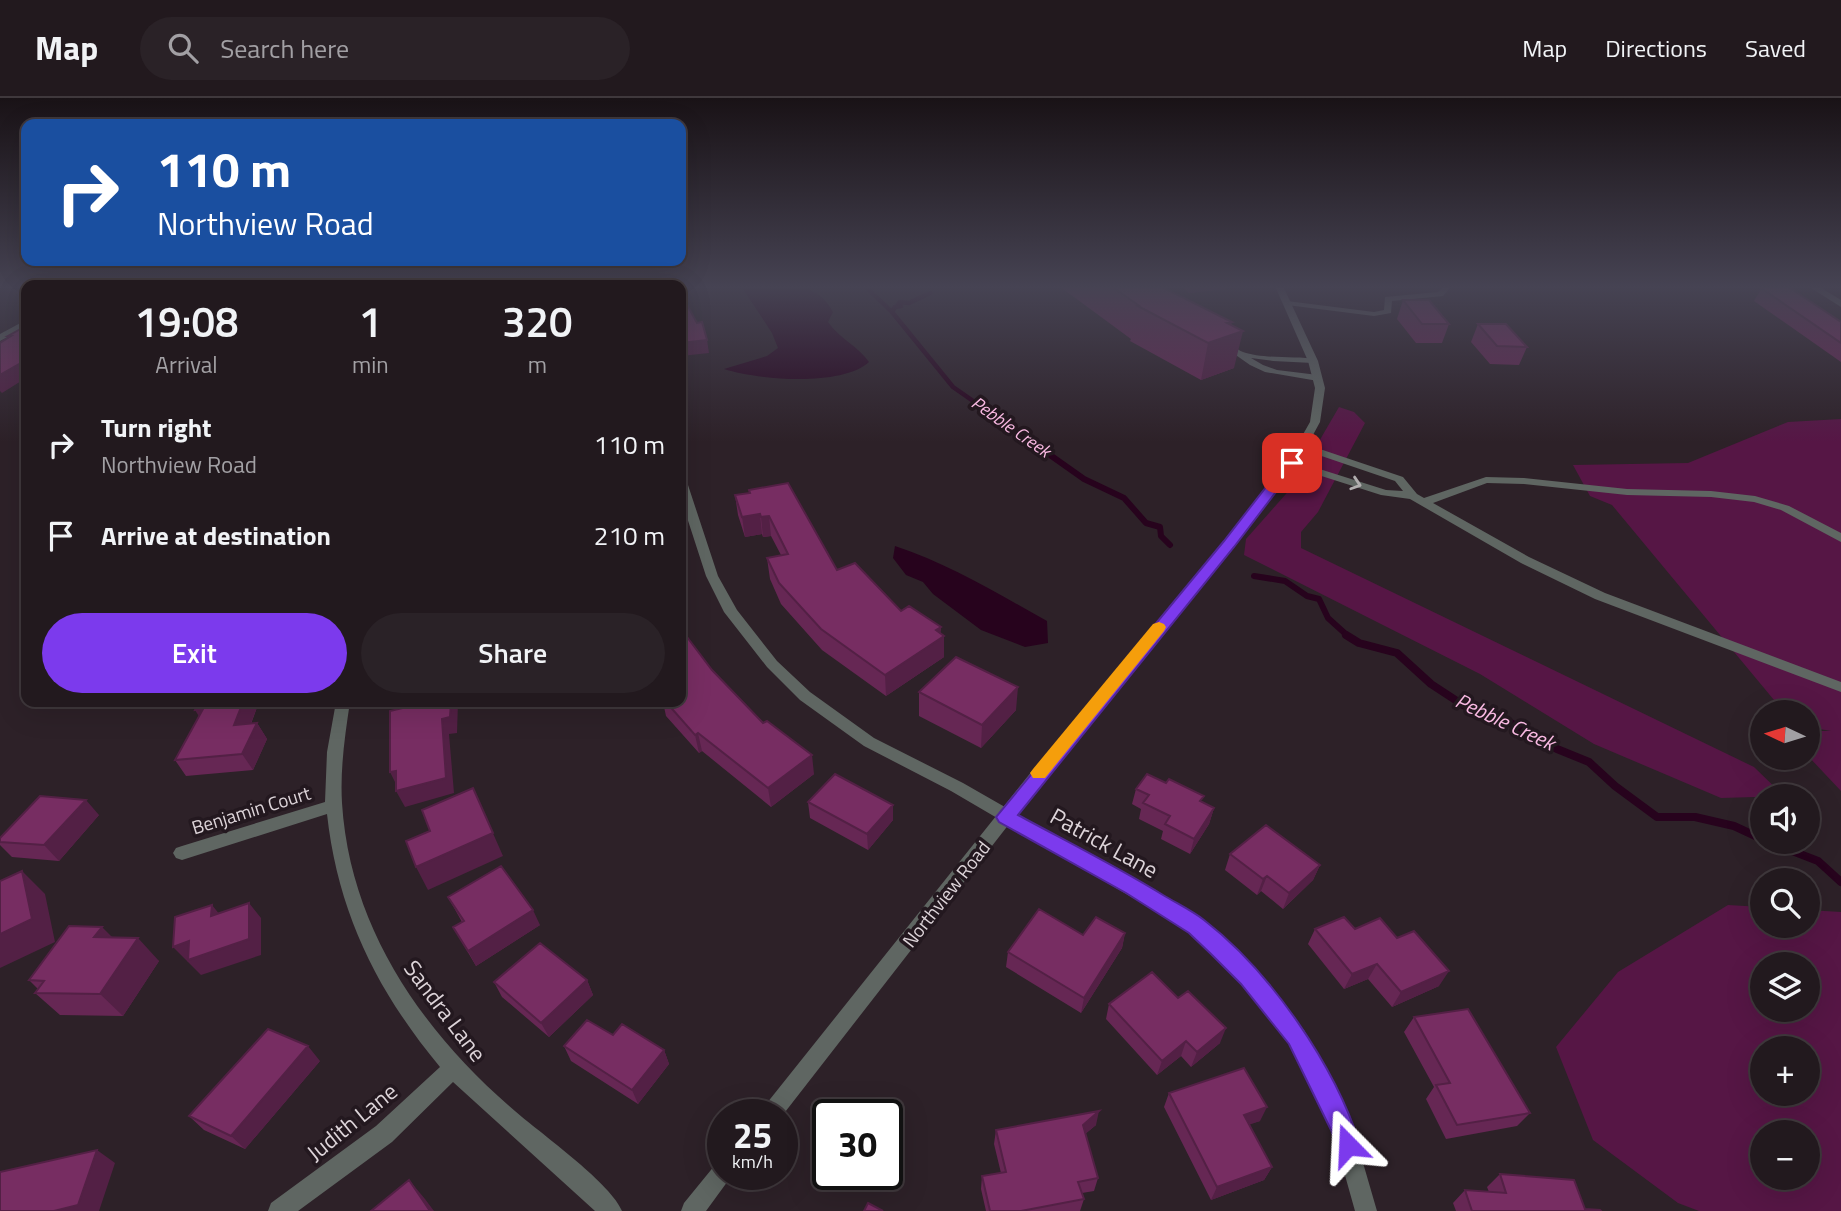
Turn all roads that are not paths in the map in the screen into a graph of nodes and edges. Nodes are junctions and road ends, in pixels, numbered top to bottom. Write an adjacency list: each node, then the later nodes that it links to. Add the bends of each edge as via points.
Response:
1 (1215, 338): 3 (lane)
2 (1303, 338): 4 (street, Northview Road)
3 (1244, 354): 4 (lane); 5 (lane, via 1271,370)
4 (1313, 361): 5 (street, Northview Road)
5 (1318, 378): 6 (street, Northview Road, via 1318,410)
6 (1302, 446): 7 (street, Northview Road); 9 (street, via 1399,479)
7 (1292, 463): 9 (street, one-way to 9, via 1385,493); 14 (street, Northview Road)
8 (686, 497): 14 (street, Patrick Lane, via 712,576 740,627 772,664 805,696 869,742)
9 (1420, 498): 10 (street, via 1486,480 1710,494 1785,508); 11 (street, via 1525,560 1600,596)
10 (1841, 538)
11 (1841, 687)
12 (342, 707): 13 (street, Sandra Lane, via 334,752)
13 (333, 806): 15 (street, Benjamin Court); 16 (street, Sandra Lane, via 349,897 364,935 396,993)
14 (1006, 817): 17 (street, Northview Road); 22 (street, Patrick Lane, via 1196,926 1249,978 1297,1037 1342,1126)
15 (182, 853)
16 (453, 1068): 19 (street, Judith Lane, via 384,1134); 20 (street, Sandra Lane)
17 (783, 1099)
18 (709, 1190): 21 (street)
19 (279, 1211)
20 (611, 1211)
21 (692, 1211)
22 (1366, 1211)

